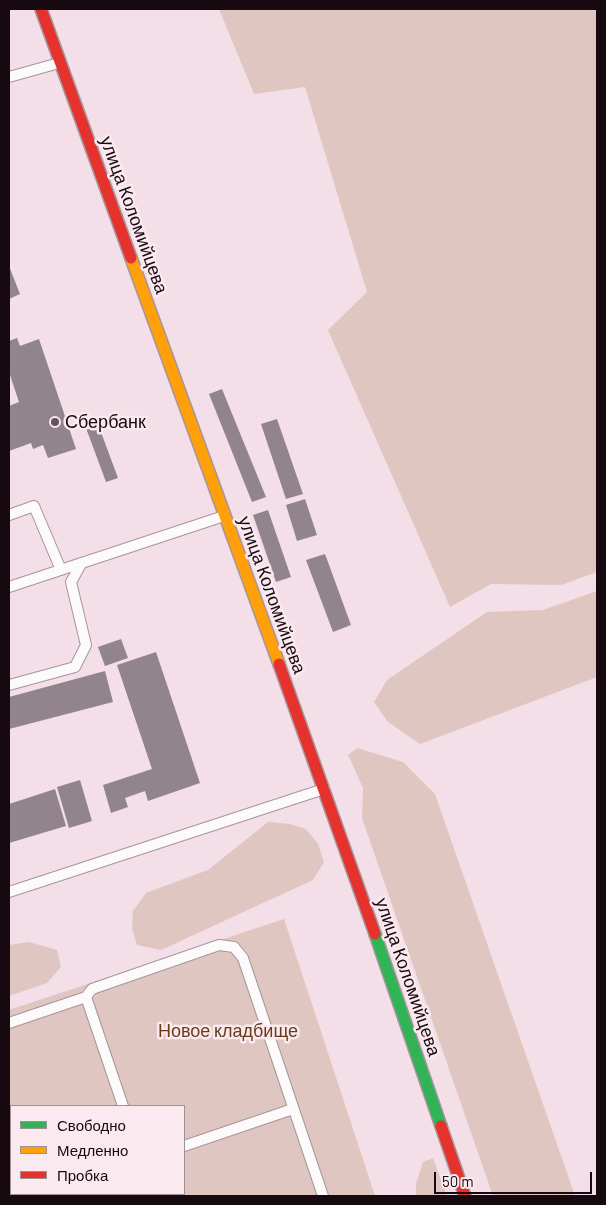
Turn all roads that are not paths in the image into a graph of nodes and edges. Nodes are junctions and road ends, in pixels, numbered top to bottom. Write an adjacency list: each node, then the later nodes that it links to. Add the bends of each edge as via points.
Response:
1 (41, 9): 2 (street, улица Коломийцева)
2 (60, 63): 3 (lane); 5 (street, улица Коломийцева)
3 (9, 77)
4 (9, 515): 7 (lane, via 34,506)
5 (225, 516): 6 (lane); 10 (street, улица Коломийцева)
6 (80, 564): 7 (lane); 9 (lane, via 71,582 86,645 75,667)
7 (61, 570): 8 (lane)
8 (9, 587)
9 (9, 685)
10 (324, 788): 11 (lane); 18 (street, улица Коломийцева)
11 (9, 892)
12 (86, 997): 13 (lane); 14 (lane); 15 (lane, via 92,989 219,945 234,947 243,958)
13 (9, 1023)
14 (123, 1105)
15 (294, 1109): 16 (lane); 17 (lane)
16 (185, 1146)
17 (323, 1196)
18 (465, 1196)

